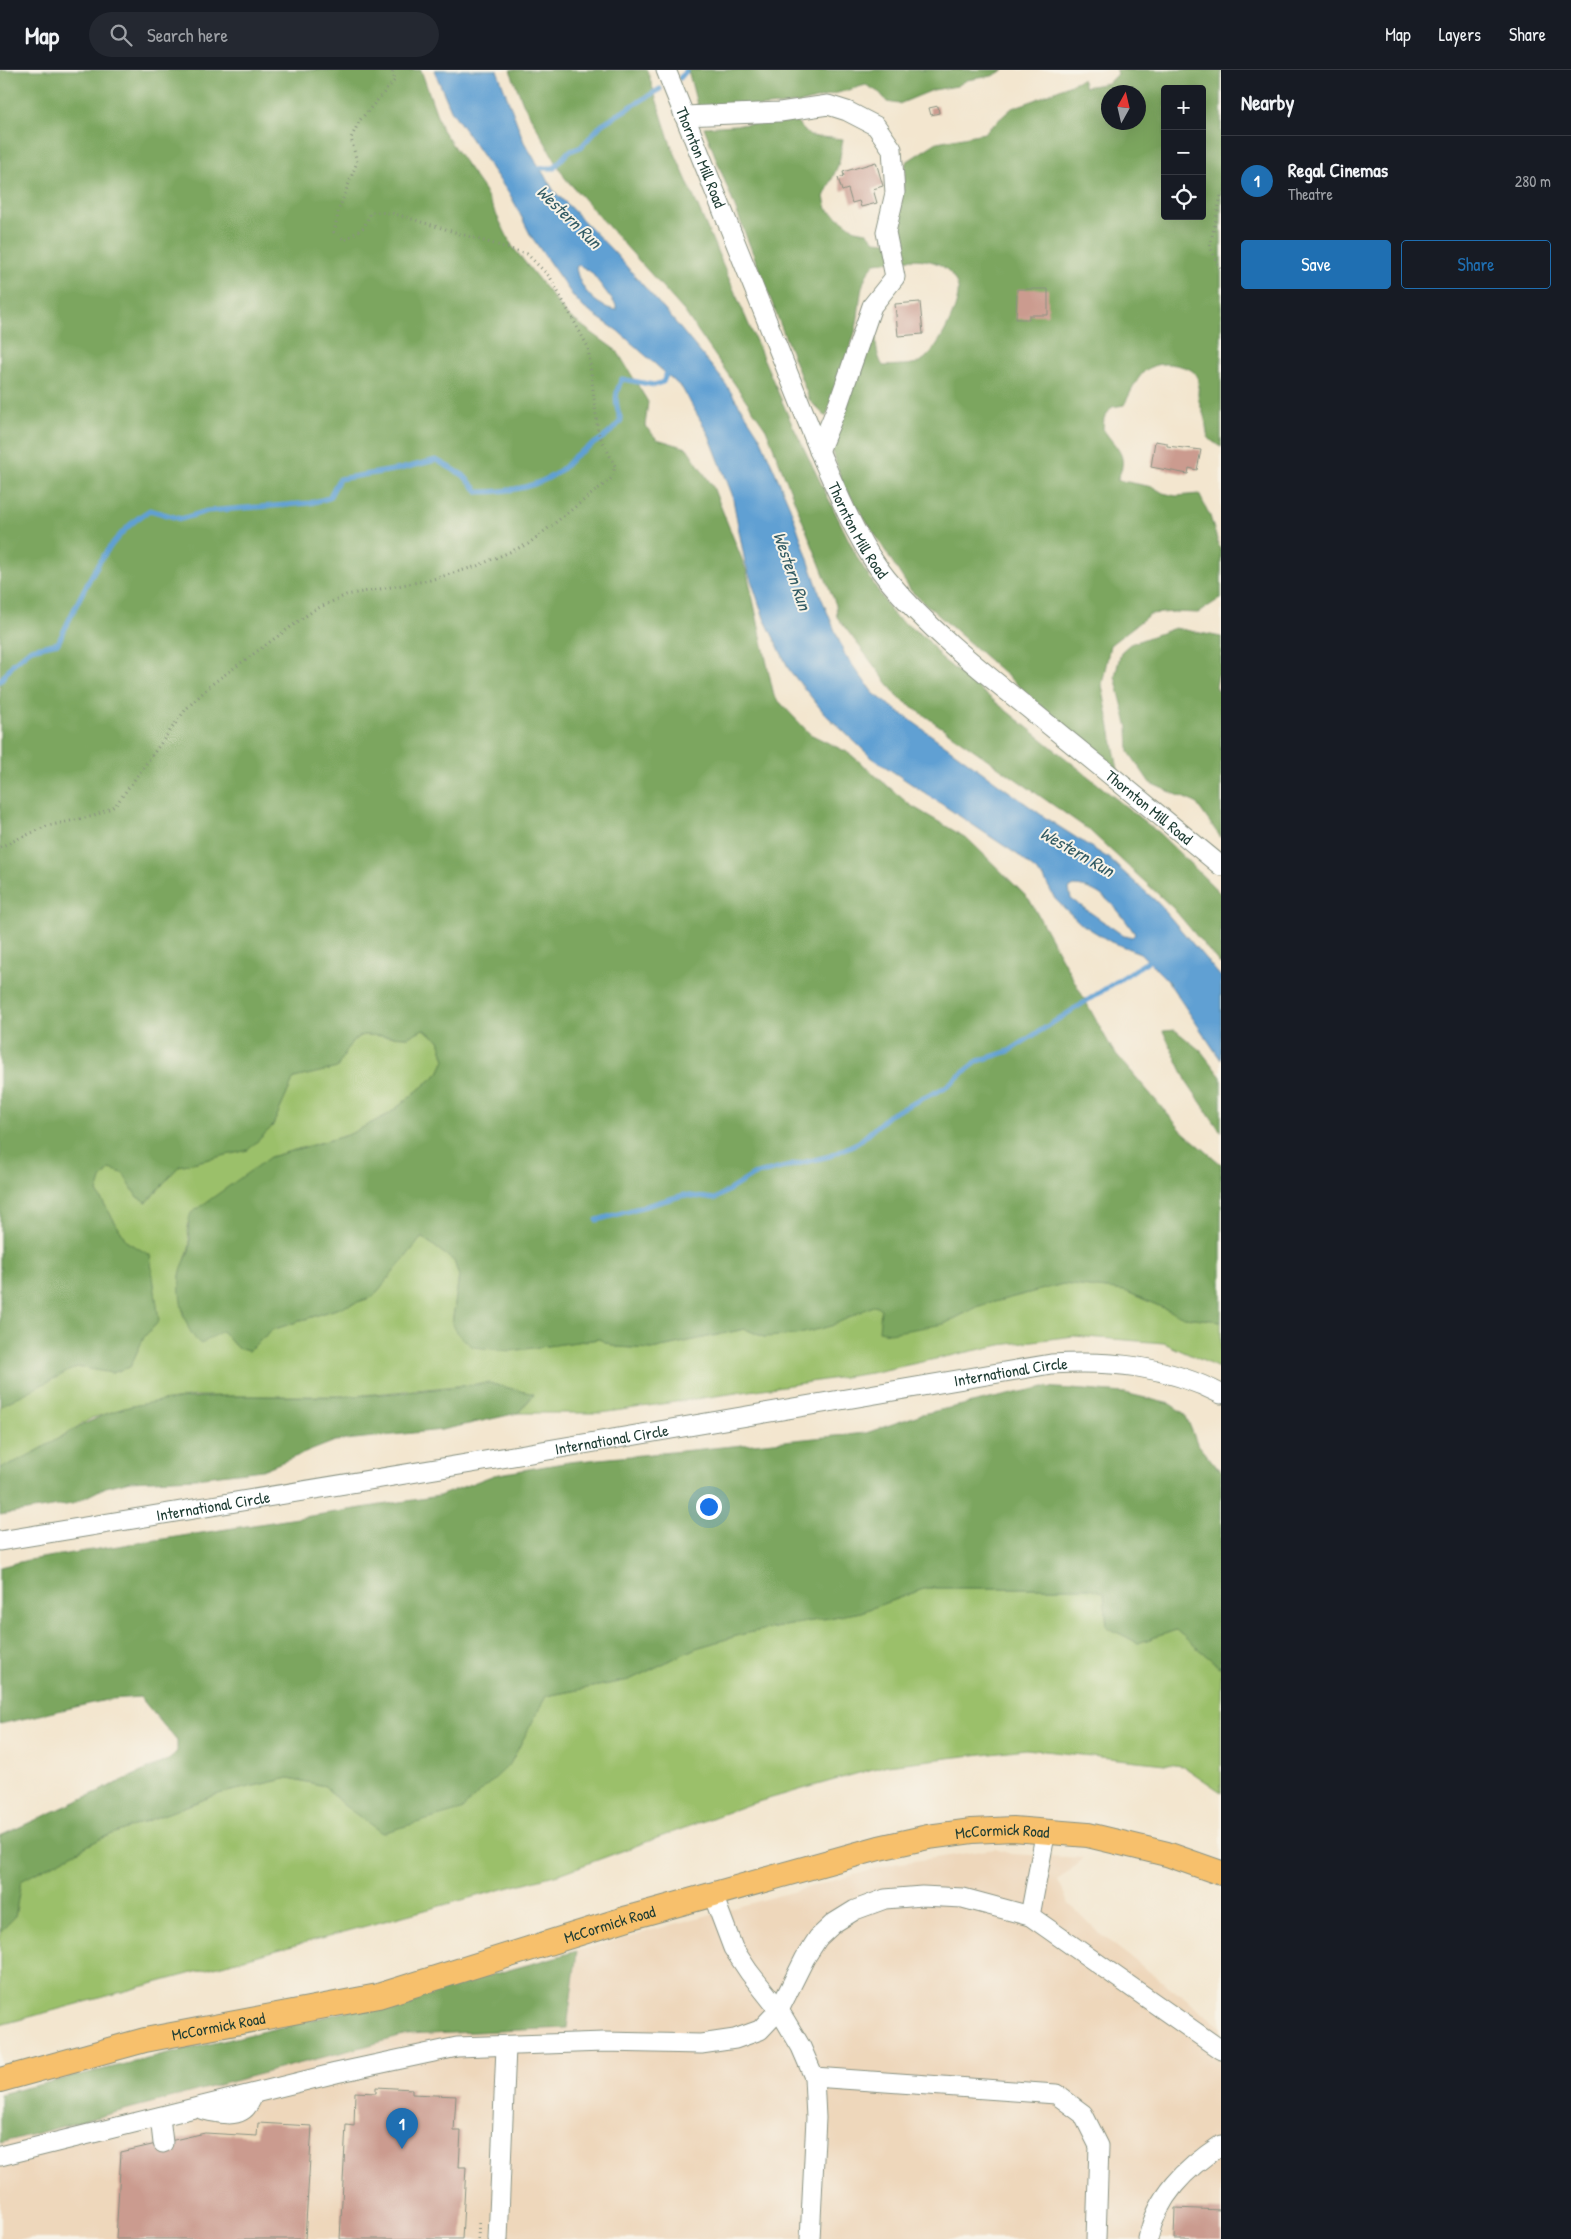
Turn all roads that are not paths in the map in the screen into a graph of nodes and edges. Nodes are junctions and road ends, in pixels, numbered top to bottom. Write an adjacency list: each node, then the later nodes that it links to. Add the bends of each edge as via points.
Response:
1 (666, 70): 2 (street, Thornton Mill Road)
2 (684, 116): 3 (street, Thornton Mill Road); 3 (street, via 780,112 828,105 876,126 892,149 895,193 886,232 895,277 872,306)
3 (819, 451): 4 (street, Thornton Mill Road, via 864,544 886,578 923,619)
4 (1221, 866)
5 (1221, 1394): 6 (street, International Circle, via 1144,1366 1082,1362 1051,1364)
6 (0, 1541)
7 (1046, 1830): 8 (main road, McCormick Road, via 1128,1843 1192,1861); 9 (main road, McCormick Road, via 972,1831 928,1837); 10 (street)
8 (1221, 1873)
9 (713, 1895): 11 (street, via 733,1948); 15 (main road, McCormick Road, via 618,1921 378,1996 145,2040)
10 (1030, 1916): 11 (street, via 963,1898 894,1898 870,1904 834,1923 818,1938); 13 (street)
11 (779, 2010): 12 (street, via 760,2030 735,2039 702,2044 604,2042); 14 (street)
12 (506, 2047): 16 (street, via 458,2047 421,2053); 20 (street)
13 (1221, 2050)
14 (814, 2077): 21 (street, via 816,2118); 22 (street, via 1056,2094 1083,2114 1099,2146)
15 (0, 2080)
16 (160, 2117): 17 (street); 19 (street)
17 (163, 2143)
18 (1221, 2145): 23 (street, via 1196,2161 1162,2201 1152,2220)
19 (0, 2156)
20 (498, 2239)
21 (810, 2239)
22 (1096, 2239)
23 (1148, 2239)

